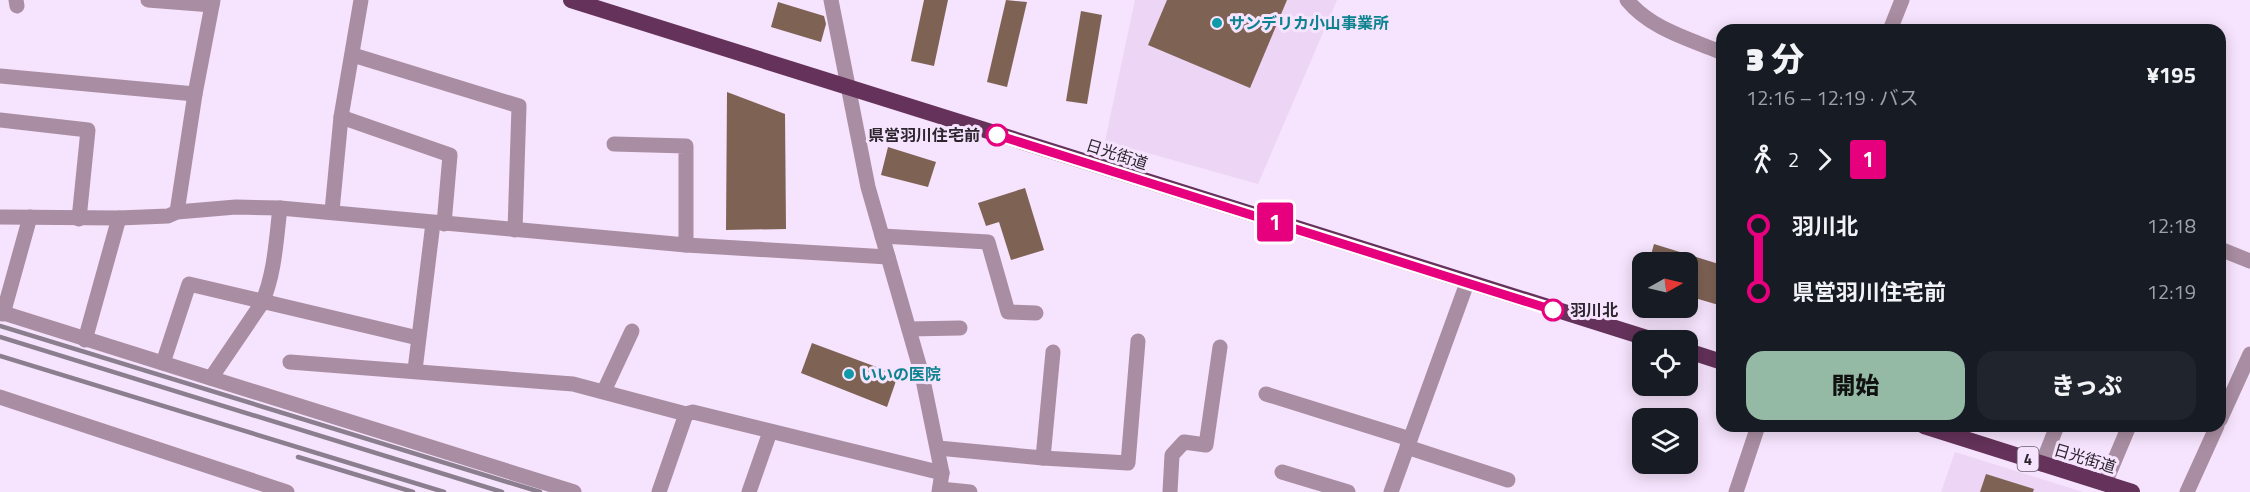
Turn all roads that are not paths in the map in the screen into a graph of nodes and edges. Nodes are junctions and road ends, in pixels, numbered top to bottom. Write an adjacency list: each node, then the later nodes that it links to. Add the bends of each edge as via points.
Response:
1 (148, 0): 7 (street)
2 (361, 0): 10 (street)
3 (571, 0): 12 (highway, 日光街道)
4 (831, 0): 12 (street)
5 (1627, 0): 9 (street, via 1638,13 1673,33)
6 (1902, 0): 8 (street)
7 (213, 3): 13 (street)
8 (1892, 24)
9 (1716, 50)
10 (353, 55): 14 (street); 25 (street, via 519,106)
11 (0, 76): 13 (street)
12 (850, 88): 26 (street, via 868,187); 31 (highway, 日光街道)
13 (195, 94): 18 (street)
14 (341, 117): 19 (street); 24 (street, via 450,155)
15 (0, 120): 23 (street, via 88,130)
16 (614, 144): 27 (street, via 686,146)
17 (280, 208): 18 (street); 19 (street); 32 (street, via 273,267)
18 (177, 212): 22 (street, via 168,216)
19 (332, 212): 24 (street)
20 (0, 217): 21 (street)
21 (30, 217): 23 (street); 33 (street)
22 (119, 218): 23 (street); 40 (street)
23 (79, 219)
24 (438, 224): 25 (street); 39 (street)
25 (515, 230): 27 (street)
26 (882, 236): 29 (street); 34 (street, via 988,242 1008,312)
27 (686, 245): 29 (street)
28 (2226, 251): 30 (street)
29 (888, 257): 36 (street)
30 (2250, 261)
31 (1467, 283): 38 (highway, 日光街道); 62 (street)
32 (262, 303): 39 (street); 48 (street, via 189,284); 50 (street)
33 (2, 313): 40 (street)
34 (1036, 313)
35 (960, 328): 36 (street)
36 (909, 329): 63 (street)
37 (632, 331): 51 (street)
38 (1632, 334)
39 (418, 338): 49 (street)
40 (84, 340): 48 (street)
41 (1138, 341): 64 (street, via 1128,463)
42 (1220, 347): 76 (street, via 1206,445 1184,442 1172,455)
43 (1053, 352): 64 (street)
44 (1698, 354): 46 (highway)
45 (2250, 354): 54 (street)
46 (1716, 360)
47 (290, 362): 49 (street)
48 (163, 363): 50 (street)
49 (415, 370): 51 (street, via 573,384)
50 (211, 378): 72 (street)
51 (604, 391): 55 (street)
52 (1266, 394): 62 (street)
53 (0, 397): 71 (street)
54 (2226, 407)
55 (686, 414): 56 (street, via 693,412); 73 (street)
56 (770, 432): 67 (street); 74 (street)
57 (1756, 432): 79 (street)
58 (1943, 432): 65 (highway, 日光街道 / 4)
59 (2054, 432): 65 (street)
60 (2126, 432): 69 (street)
61 (2214, 432): 81 (street)
62 (1408, 443): 68 (street); 78 (street)
63 (938, 448): 64 (street); 67 (street)
64 (1043, 458)
65 (2042, 464): 69 (highway, 日光街道 / 4)
66 (1282, 472): 77 (street)
67 (942, 473): 70 (street)
68 (1508, 480)
69 (2105, 483): 80 (highway, 日光街道 / 4)
70 (940, 491): 75 (street)
71 (287, 492)
72 (574, 492)
73 (659, 492)
74 (749, 492)
75 (970, 492)
76 (1170, 492)
77 (1347, 492)
78 (1391, 492)
79 (1736, 492)
80 (2132, 492)
81 (2187, 492)

